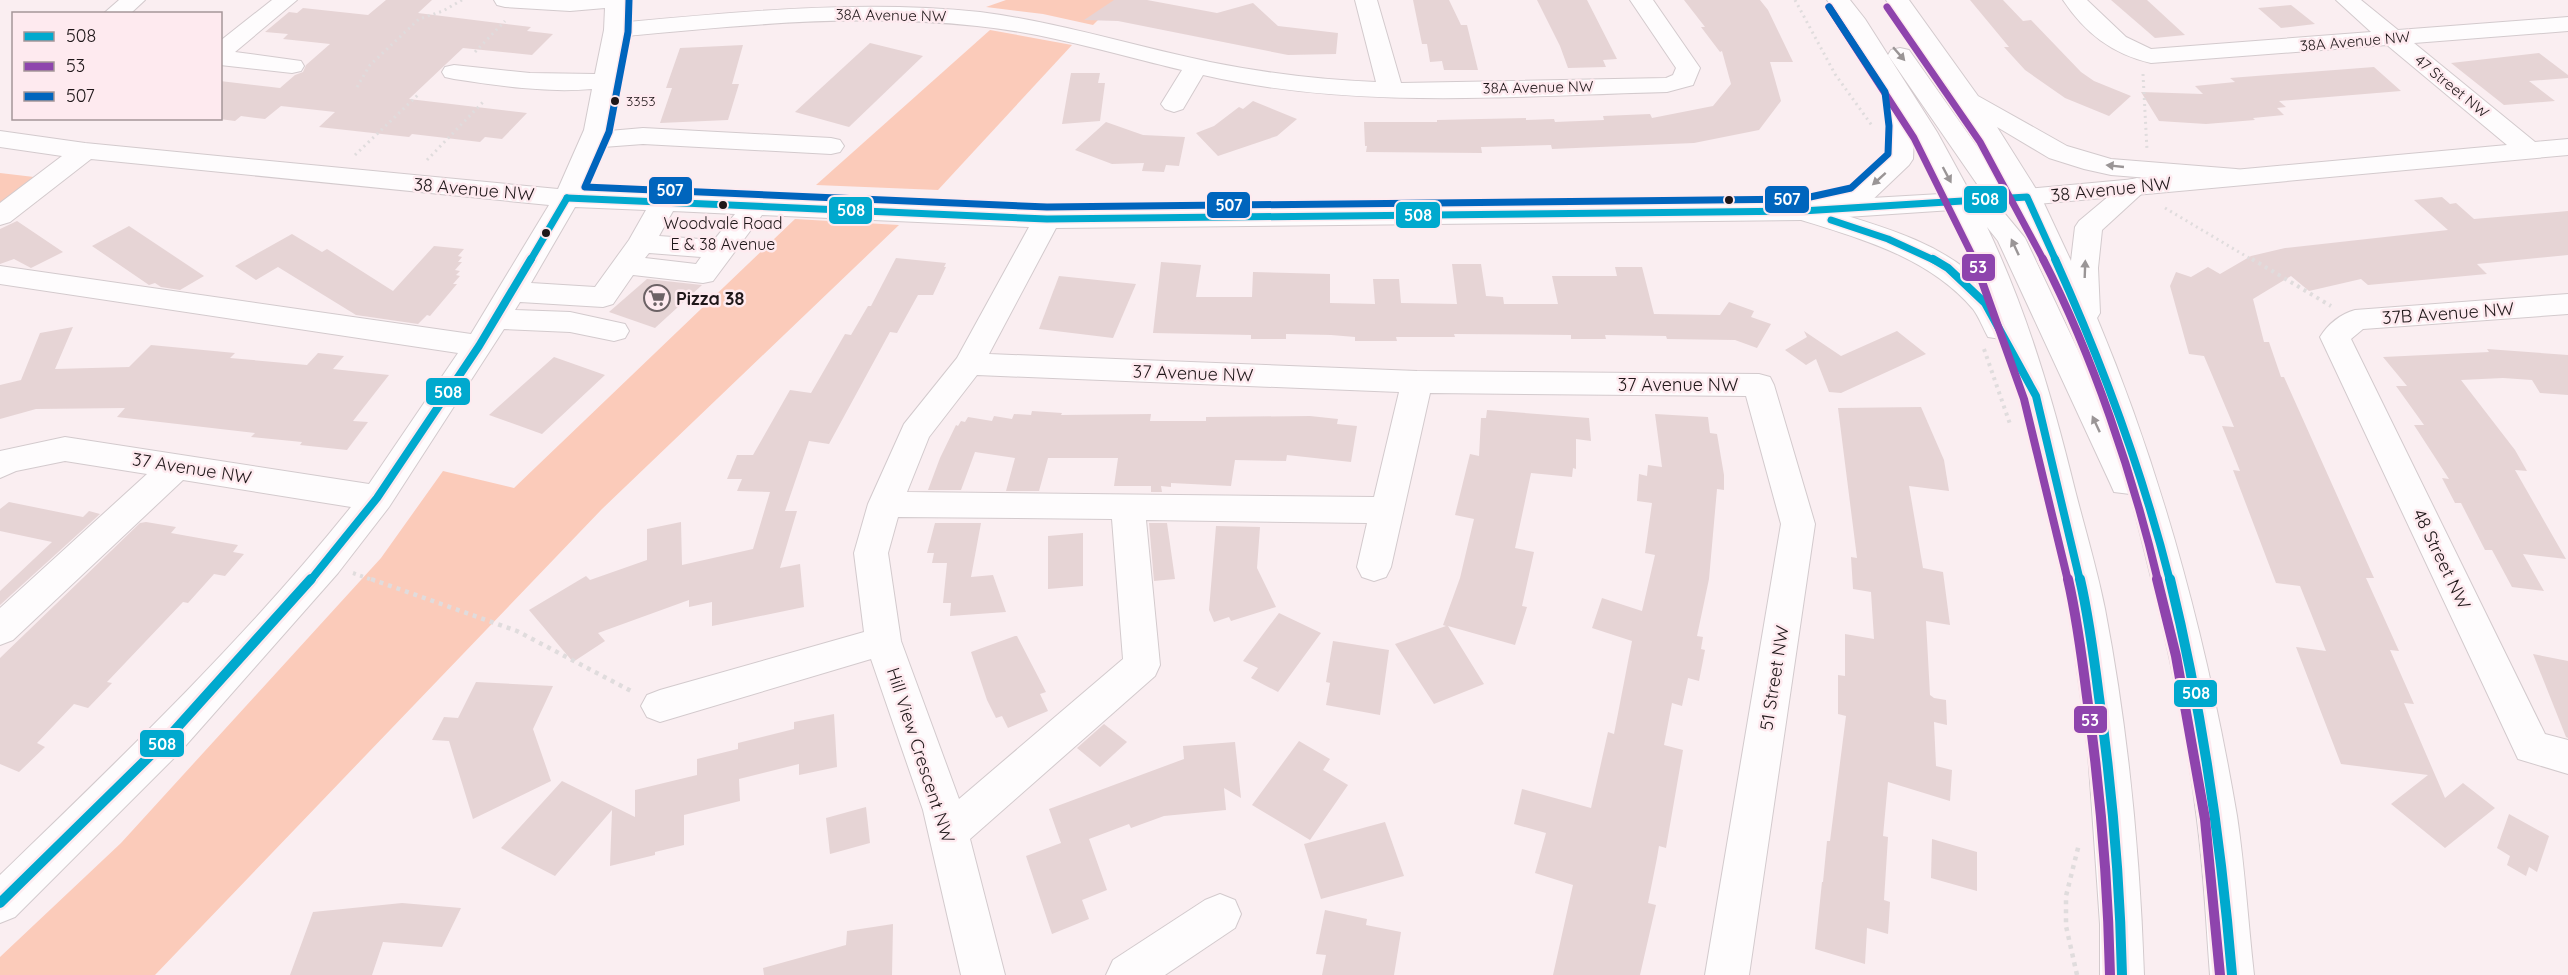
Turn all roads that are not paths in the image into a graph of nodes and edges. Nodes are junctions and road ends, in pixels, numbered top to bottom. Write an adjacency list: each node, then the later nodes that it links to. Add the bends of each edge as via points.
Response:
1 (134, 0): 13 (street)
2 (286, 0): 17 (street)
3 (617, 0): 9 (street, via 570,4); 15 (street)
4 (1366, 0): 24 (street)
5 (1641, 0): 24 (street, 38A Avenue NW, via 1688,68 1684,80 1667,84)
6 (1897, 0): 25 (street)
7 (2074, 0): 16 (street, 38A Avenue NW, via 2116,43 2142,55)
8 (2347, 0): 16 (street, 47 Street NW)
9 (515, 1)
10 (943, 7): 12 (street, 38A Avenue NW, via 808,14); 20 (street, 38A Avenue NW)
11 (1845, 9): 23 (street); 35 (street, one-way to 35, via 1887,41 1909,65 1986,178 2006,191)
12 (723, 10): 15 (street, 38A Avenue NW)
13 (117, 12)
14 (2568, 24): 16 (street, 38A Avenue NW)
15 (616, 30): 22 (street)
16 (2393, 38): 31 (street, 47 Street NW)
17 (222, 50)
18 (222, 58): 19 (street)
19 (292, 66)
20 (1196, 67): 24 (street, 38A Avenue NW, via 1314,86); 26 (street)
21 (454, 72): 22 (street, via 533,83)
22 (606, 80): 28 (street)
23 (1897, 88): 38 (street, one-way to 38); 40 (street, one-way to 40, via 1900,159 1857,199)
24 (1391, 91)
25 (1970, 101): 33 (street, one-way to 25, via 2084,161 2058,152); 35 (street)
26 (1173, 104)
27 (0, 139): 32 (street, 38 Avenue NW)
28 (593, 140): 29 (street, via 643,136); 36 (street)
29 (831, 146)
30 (2568, 147): 31 (street, 38 Avenue NW)
31 (2529, 150): 33 (street, 38 Avenue NW)
32 (85, 151): 36 (street, 38 Avenue NW); 41 (street)
33 (2236, 177): 34 (street, 38 Avenue NW)
34 (2137, 186): 35 (street, 38 Avenue NW); 47 (street, one-way to 34, via 2084,268 2089,227)
35 (2027, 197): 38 (street, 38 Avenue NW); 47 (street)
36 (567, 198): 37 (street, 38 Avenue NW); 46 (street)
37 (664, 202): 39 (street, 38 Avenue NW); 43 (street)
38 (1961, 202): 40 (street, 38 Avenue NW); 53 (street, via 1990,264); 60 (street, one-way to 38, via 2109,451 2011,238 1991,215)
39 (755, 206): 42 (street, 38 Avenue NW); 43 (street, via 703,274)
40 (1802, 211): 42 (street, 38 Avenue NW); 53 (street, via 1888,239 1948,268 1985,303)
41 (0, 216)
42 (1047, 219): 50 (street, Hill View Crescent NW)
43 (633, 254): 46 (street, via 603,297)
44 (0, 275): 46 (street)
45 (2568, 304): 48 (street, 37B Avenue NW)
46 (495, 319): 49 (street, via 570,322); 56 (street)
47 (2086, 327): 60 (street, via 2126,433)
48 (2345, 329): 65 (street, 48 Street NW, via 2532,747)
49 (614, 331)
50 (969, 364): 51 (street, 37 Avenue NW); 57 (street, Hill View Crescent NW, via 915,432)
51 (1417, 382): 52 (street, 37 Avenue NW); 59 (street)
52 (1759, 385): 71 (street, 51 Street NW, via 1798,524)
53 (2036, 396): 72 (street, via 2087,608 2107,752)
54 (4, 464): 55 (street, 37 Avenue NW, via 64,449)
55 (178, 465): 56 (street, 37 Avenue NW); 62 (street)
56 (377, 498): 67 (street, via 326,563 166,740)
57 (885, 504): 58 (street); 63 (street, Hill View Crescent NW, via 871,553)
58 (1128, 506): 59 (street); 66 (street, via 1142,665)
59 (1388, 510): 61 (street)
60 (2162, 550): 73 (street, via 2193,678 2215,808)
61 (1374, 567)
62 (0, 630)
63 (883, 641): 64 (street); 66 (street, Hill View Crescent NW)
64 (660, 706)
65 (2568, 757)
66 (948, 833): 69 (street, Hill View Crescent NW)
67 (0, 903)
68 (1220, 914): 70 (street)
69 (983, 975)
70 (1128, 975)
71 (1727, 975)
72 (2122, 975)
73 (2232, 975)

